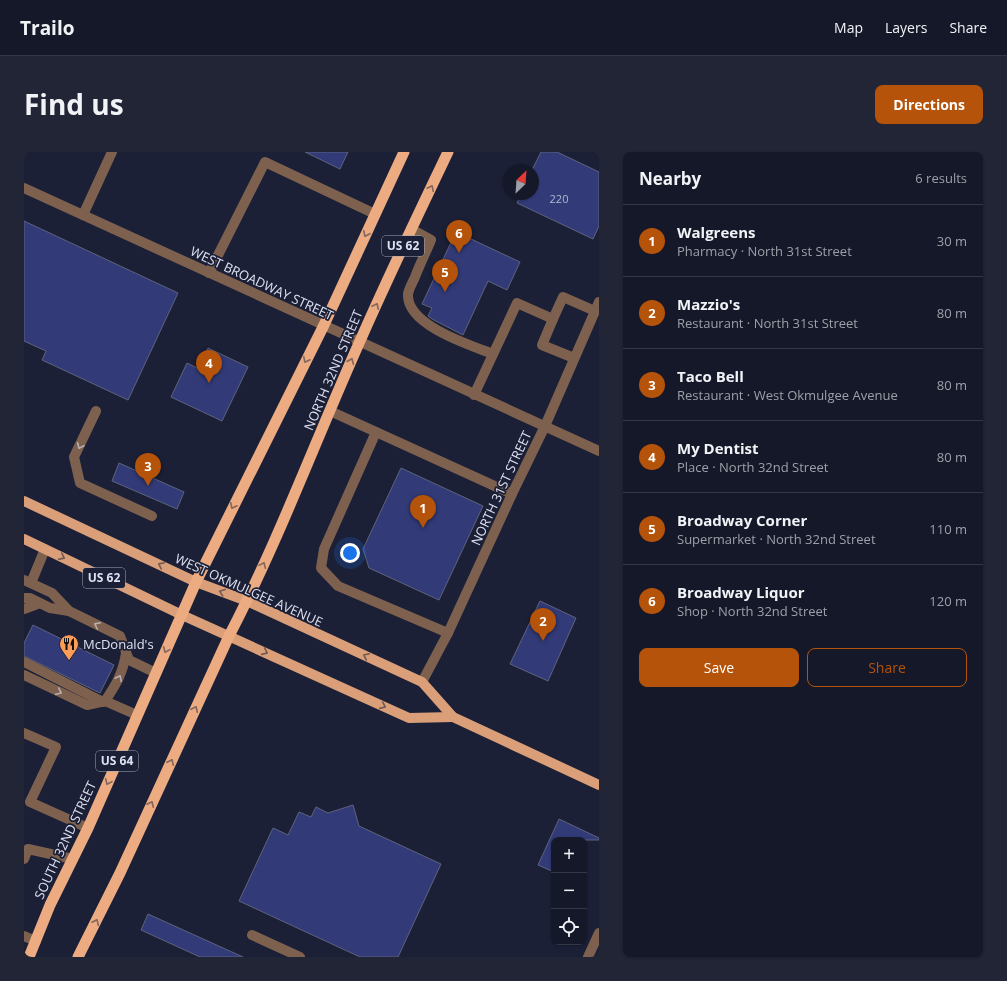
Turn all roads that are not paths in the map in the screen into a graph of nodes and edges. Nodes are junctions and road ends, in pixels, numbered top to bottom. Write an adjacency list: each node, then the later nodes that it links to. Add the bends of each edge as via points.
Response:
1 (112, 152): 5 (street)
2 (404, 152): 6 (highway, NORTH 32ND STREET / US 62)
3 (448, 152): 7 (highway, NORTH 32ND STREET / US 62, one-way to 3)
4 (24, 188): 5 (street, WEST BROADWAY STREET)
5 (82, 214): 8 (street, WEST BROADWAY STREET)
6 (375, 214): 8 (street, via 265,162); 11 (highway, NORTH 32ND STREET / US 62, one-way to 11)
7 (411, 229): 12 (highway, NORTH 32ND STREET / US 62, one-way to 7); 13 (street, via 431,240 408,292 409,303 414,312 430,326)
8 (209, 273): 11 (street, WEST BROADWAY STREET)
9 (597, 307): 10 (street, via 563,297); 14 (street, NORTH 31ST STREET)
10 (553, 319): 13 (street, via 517,303); 14 (street, via 542,345)
11 (324, 325): 12 (street, WEST BROADWAY STREET); 27 (highway, NORTH 32ND STREET / US 62, one-way to 27)
12 (360, 341): 15 (street, WEST BROADWAY STREET); 17 (highway, NORTH 32ND STREET / US 62, one-way to 12)
13 (493, 354): 15 (street)
14 (574, 358): 18 (street, NORTH 31ST STREET)
15 (474, 395): 18 (street, WEST BROADWAY STREET)
16 (96, 411): 23 (street, one-way to 23, via 74,457 80,483)
17 (330, 411): 19 (street); 29 (highway, NORTH 32ND STREET / US 62, one-way to 17)
18 (545, 426): 20 (street, WEST BROADWAY STREET); 21 (street, NORTH 31ST STREET)
19 (376, 432): 21 (street); 34 (street, via 324,550 321,568 338,586)
20 (599, 451)
21 (512, 494): 34 (street, NORTH 31ST STREET)
22 (24, 501): 27 (main road, WEST OKMULGEE AVENUE / US 62, one-way to 22)
23 (152, 516)
24 (24, 539): 25 (main road, WEST OKMULGEE AVENUE / US 62)
25 (45, 549): 26 (street); 33 (main road, WEST OKMULGEE AVENUE / US 62, one-way to 33)
26 (28, 582): 32 (street, via 52,593)
27 (196, 582): 29 (main road, WEST OKMULGEE AVENUE, one-way to 27); 33 (highway, SOUTH 32ND STREET / US 64)
28 (24, 598): 30 (street)
29 (247, 601): 35 (highway, US 62); 40 (main road, WEST OKMULGEE AVENUE, one-way to 29)
30 (40, 603): 31 (street); 32 (street, via 50,608)
31 (24, 609)
32 (69, 611): 36 (street, one-way to 32, via 120,636)
33 (182, 615): 35 (main road, WEST OKMULGEE AVENUE / US 62); 38 (highway, SOUTH 32ND STREET / US 64, one-way to 38)
34 (448, 633): 40 (street, NORTH 31ST STREET)
35 (229, 636): 43 (main road, WEST OKMULGEE AVENUE, one-way to 43, via 409,718); 55 (highway, one-way to 35, via 120,873)
36 (126, 652): 38 (street, via 129,660); 41 (street, one-way to 36, via 124,667)
37 (24, 662): 41 (street)
38 (156, 673): 42 (highway, SOUTH 32ND STREET / US 64)
39 (24, 675): 41 (street, one-way to 41, via 87,705)
40 (422, 682): 43 (main road, WEST OKMULGEE AVENUE)
41 (104, 702): 42 (street)
42 (137, 715): 47 (highway, SOUTH 32ND STREET / US 64, one-way to 47)
43 (453, 717): 45 (main road, WEST OKMULGEE AVENUE)
44 (24, 733): 46 (street, via 56,747)
45 (599, 785)
46 (27, 804): 47 (street)
47 (88, 828): 49 (highway, SOUTH 32ND STREET / US 64)
48 (24, 859): 49 (street, via 28,849)
49 (72, 859): 53 (highway, SOUTH 32ND STREET / US 64)
50 (599, 933): 57 (street)
51 (252, 935): 56 (street)
52 (24, 936): 53 (street)
53 (36, 942): 54 (highway, SOUTH 32ND STREET / US 64)
54 (29, 957)
55 (78, 957)
56 (300, 957)
57 (588, 957)

